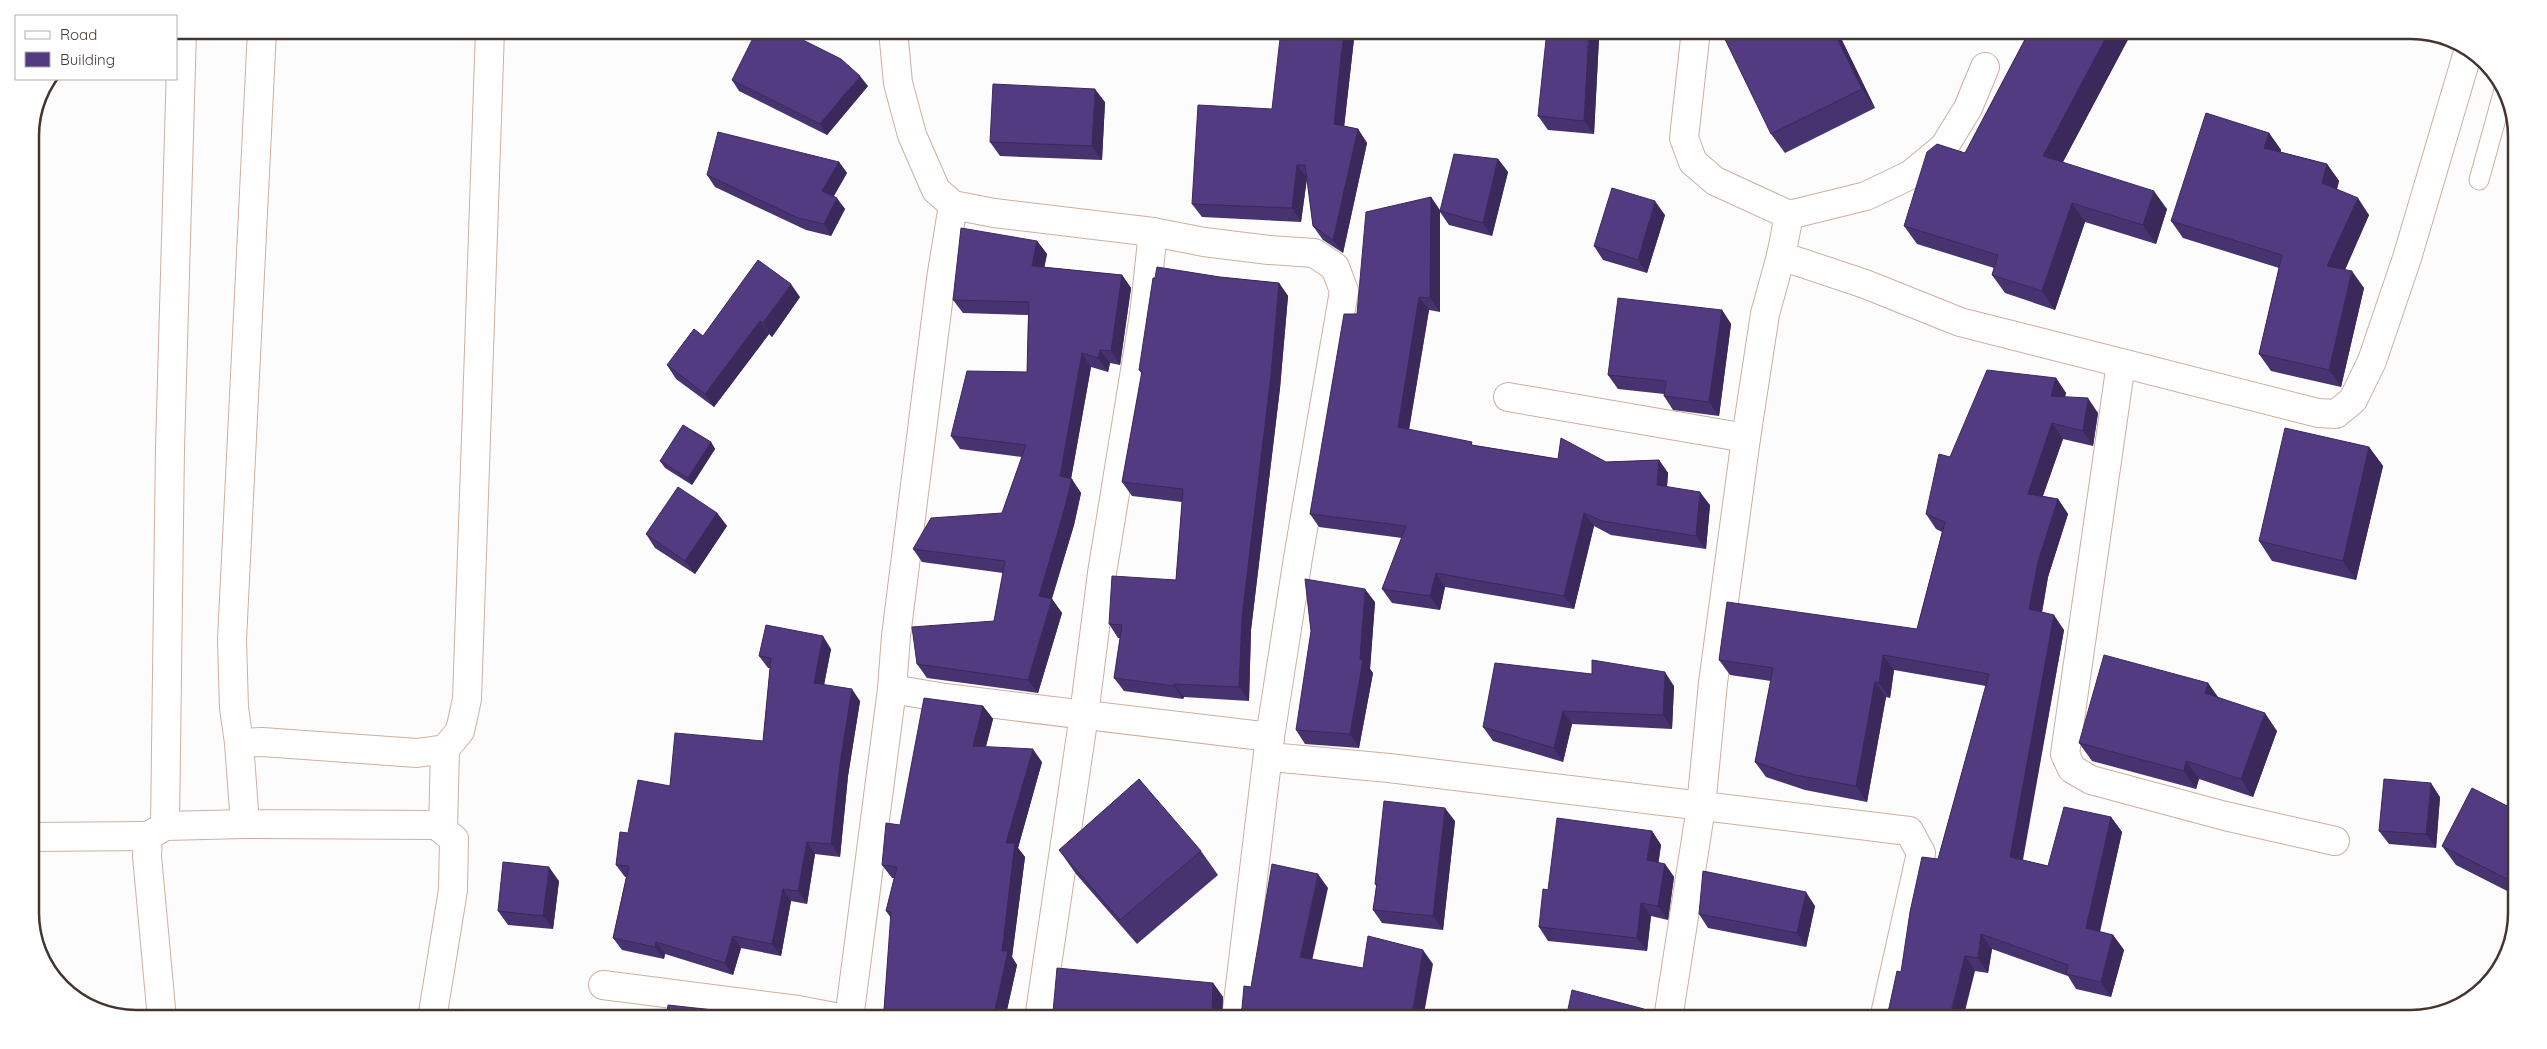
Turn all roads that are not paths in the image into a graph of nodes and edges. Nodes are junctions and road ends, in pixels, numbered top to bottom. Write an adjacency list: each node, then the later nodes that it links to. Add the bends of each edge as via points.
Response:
1 (182, 39): 25 (street)
2 (262, 39): 19 (street, via 232,640 234,708)
3 (490, 39): 21 (street, via 467,699 460,732)
4 (894, 39): 10 (street, via 898,83 912,135 936,190)
5 (1695, 39): 11 (street, via 1684,138 1693,162 1714,181)
6 (2467, 57): 14 (street, via 2407,258 2372,361 2353,400 2336,414 2318,413)
7 (1985, 67): 11 (street, via 1968,108 1944,147 1910,175 1866,196)
8 (2501, 100): 9 (lane)
9 (2479, 180)
10 (953, 205): 12 (street); 17 (street, via 896,636)
11 (1789, 216): 13 (street)
12 (1153, 232): 18 (street, via 1144,315 1102,573); 20 (street, via 1204,242 1314,253 1335,267 1344,291 1298,558)
13 (1781, 256): 14 (street, via 1865,284 1960,322); 16 (street, via 1765,314)
14 (2121, 363): 27 (street, via 2065,754 2072,769 2091,780)
15 (1508, 397): 16 (street)
16 (1746, 438): 22 (street, via 1713,683)
17 (892, 689): 18 (street); 32 (street)
18 (1084, 715): 20 (street); 33 (street)
19 (239, 743): 21 (street, via 417,753); 23 (street)
20 (1270, 747): 22 (street, via 1389,768); 34 (street)
21 (445, 749): 24 (street)
22 (1701, 807): 35 (street); 36 (street, via 1909,831 1920,852)
23 (245, 824): 24 (street, via 436,825); 25 (street)
24 (443, 830): 30 (street, via 454,839 453,890)
25 (157, 831): 26 (street); 29 (street, via 147,856)
26 (39, 837)
27 (2335, 841)
28 (603, 985): 31 (street)
29 (161, 1010)
30 (433, 1010)
31 (798, 1010)
32 (851, 1010)
33 (1040, 1010)
34 (1237, 1010)
35 (1669, 1010)
36 (1886, 1010)

